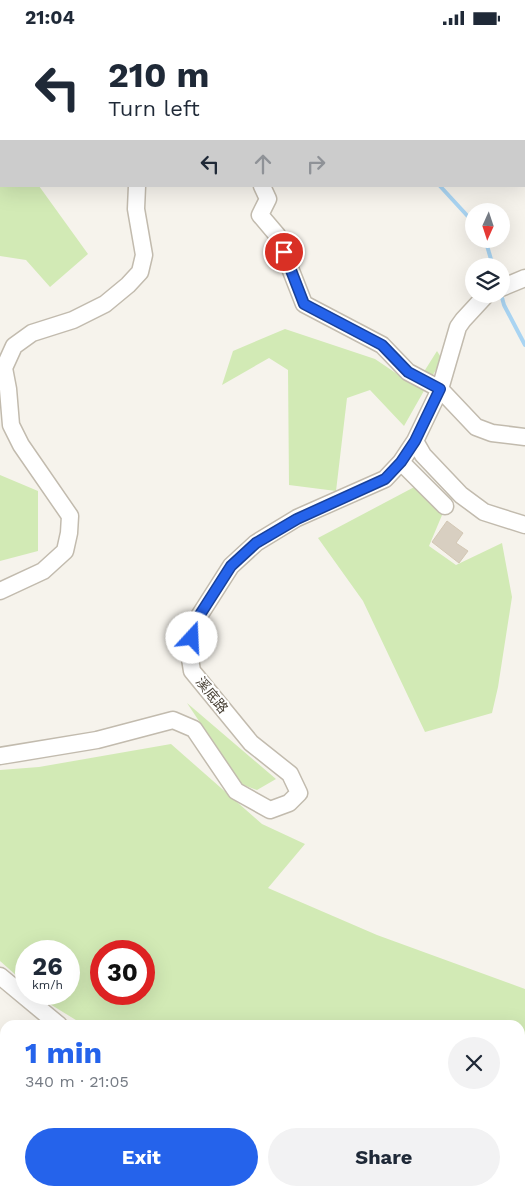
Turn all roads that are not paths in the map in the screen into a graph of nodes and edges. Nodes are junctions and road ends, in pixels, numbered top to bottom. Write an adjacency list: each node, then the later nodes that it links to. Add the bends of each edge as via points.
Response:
1 (136, 187): 10 (street, via 136,209 144,255 140,272 105,303 73,320 32,333 14,346 4,368 11,425 21,445 70,515 65,551 43,571)
2 (262, 187): 4 (street, via 268,199 260,215 277,235 304,304 382,345 408,372)
3 (479, 303): 4 (street, 溪底路, via 458,327)
4 (440, 389): 5 (street, via 476,427 492,433); 6 (street, 溪底路)
5 (525, 437)
6 (415, 441): 7 (street, 溪底路); 9 (street, via 423,455 461,495 484,512)
7 (401, 462): 8 (street); 11 (street, 溪底路, via 385,479 297,519 256,543 231,566 194,624 189,652 192,671 251,743 290,774 299,793 290,803 270,810 236,791 194,729 173,720 97,741)
8 (445, 506)
9 (525, 525)
10 (0, 591)
11 (0, 756)
12 (0, 976): 13 (street)
13 (52, 1020)

